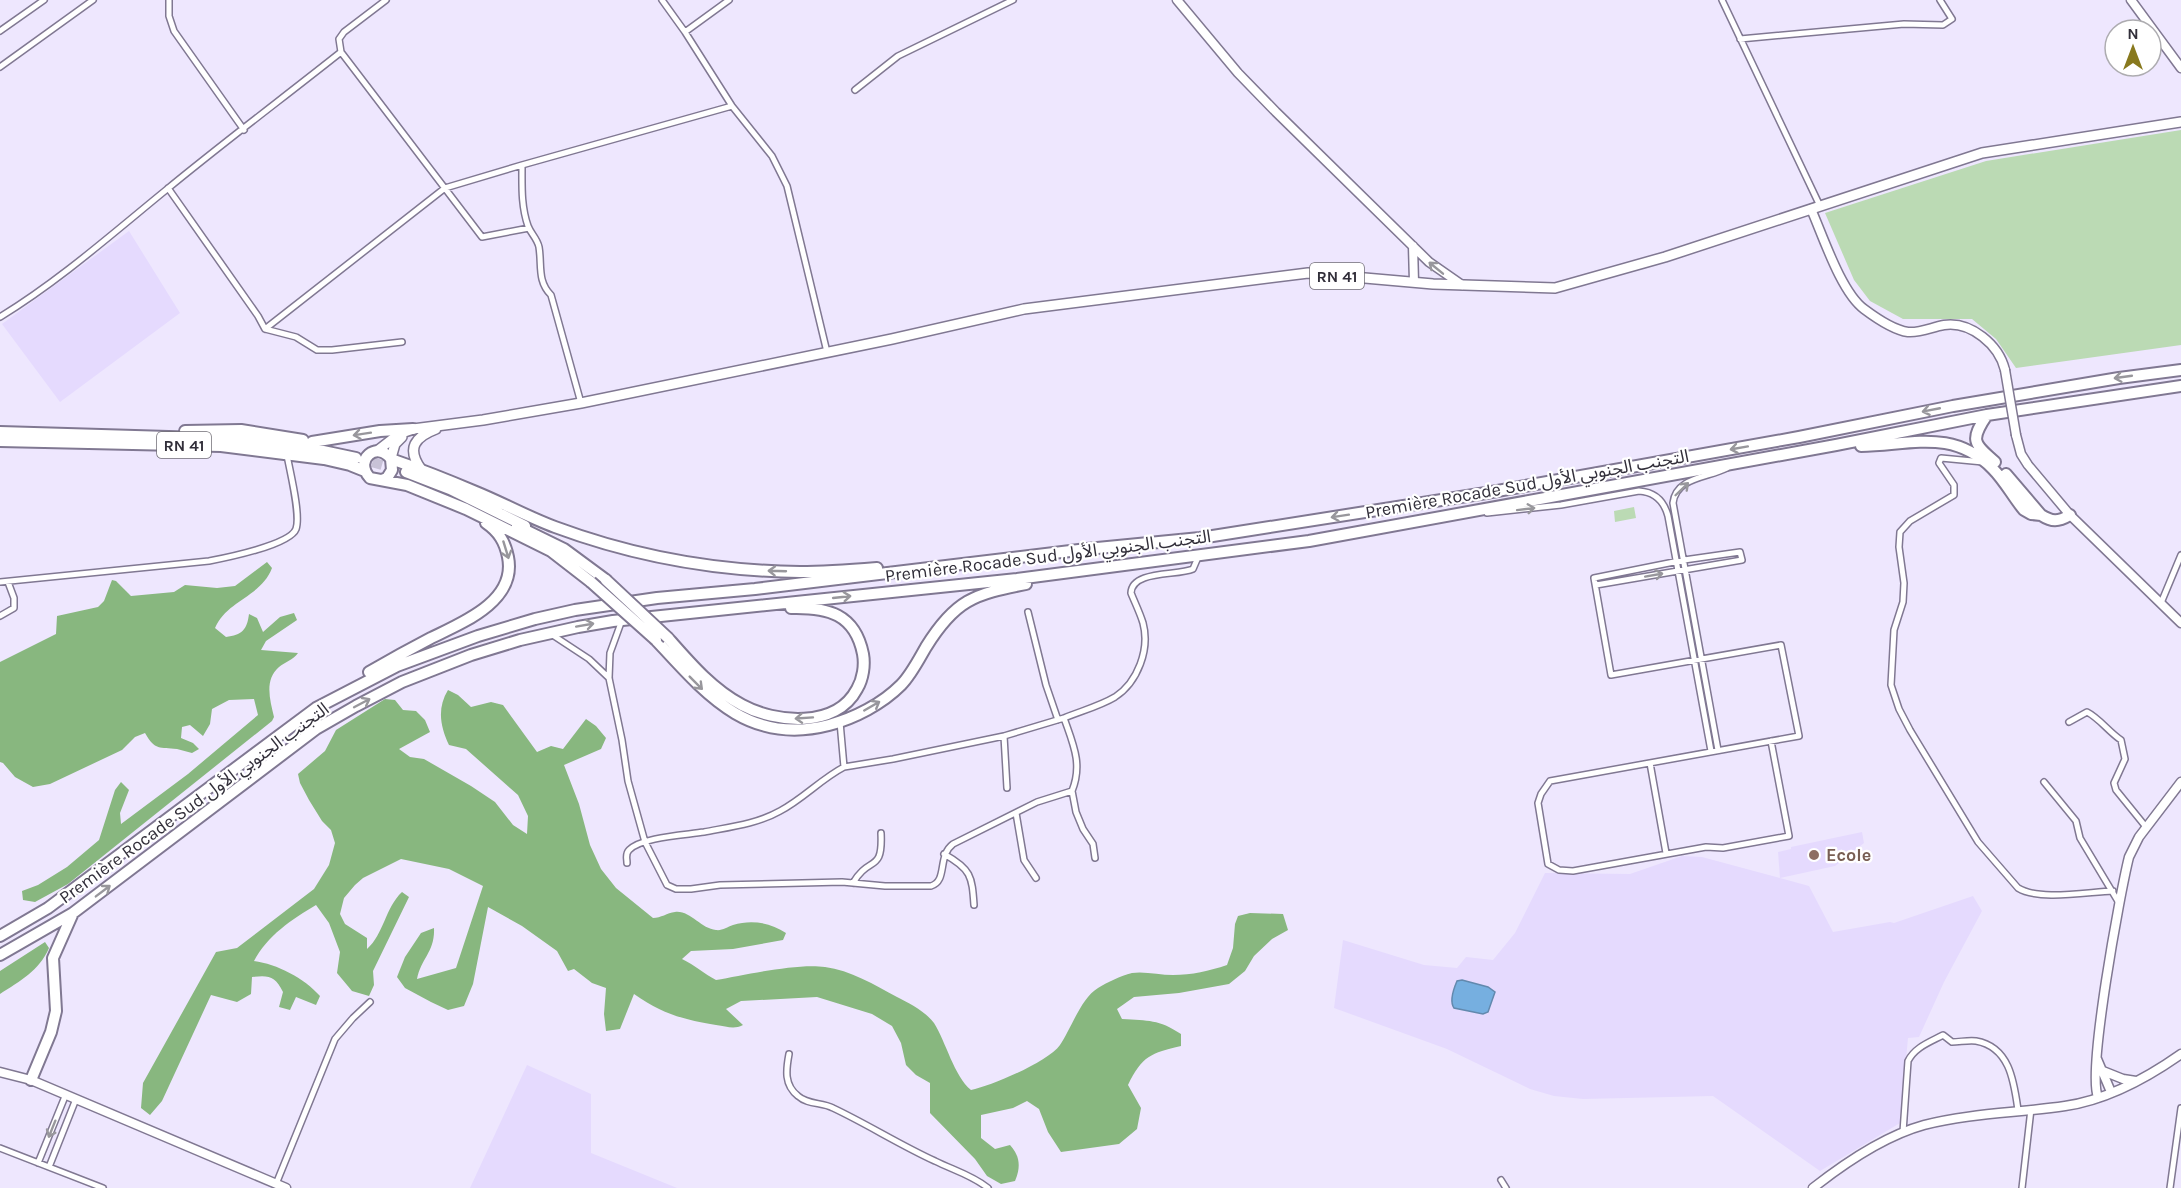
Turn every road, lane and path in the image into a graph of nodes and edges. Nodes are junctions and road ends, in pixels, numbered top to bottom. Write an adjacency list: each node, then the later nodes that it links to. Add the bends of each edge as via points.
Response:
1 (44, 0): 12 (street)
2 (93, 0): 16 (street)
3 (169, 0): 21 (street, via 174,31)
4 (386, 0): 15 (street, via 345,31 339,39)
5 (662, 0): 13 (street)
6 (729, 0): 13 (street)
7 (1013, 0): 18 (street, via 898,56)
8 (1177, 0): 27 (main road, via 1238,73)
9 (1722, 0): 14 (street)
10 (1940, 0): 14 (street, via 1952,19 1943,25 1904,24)
11 (2131, 0): 17 (main road)
12 (0, 31)
13 (685, 32): 19 (street)
14 (1740, 39): 25 (street)
15 (341, 52): 21 (street); 24 (street)
16 (0, 67)
17 (2181, 68)
18 (855, 90)
19 (732, 106): 22 (street); 34 (street, via 772,156 787,186)
20 (2181, 122): 25 (main road, RN 41, via 1982,153)
21 (244, 130): 23 (street)
22 (522, 165): 24 (street); 26 (street, via 522,203)
23 (168, 188): 31 (street, via 116,233); 32 (street)
24 (445, 188): 26 (street, via 482,237); 32 (street)
25 (1816, 207): 29 (main road, RN 41, via 1555,288); 61 (main road, bridge, via 1846,288 1863,309 1906,332 1946,325 1969,329 1995,348 2005,370 2021,454)
26 (529, 228): 37 (street, via 537,238 542,282 551,295)
27 (1413, 246): 28 (main road); 29 (main road, one-way to 27)
28 (1414, 282): 29 (main road, RN 41); 34 (main road, RN 41, via 1308,273 1276,276 1024,309)
29 (1462, 286)
30 (0, 306): 31 (street)
31 (3, 316)
32 (265, 329): 33 (street, via 296,337 317,350)
33 (402, 342)
34 (827, 352): 37 (main road, RN 41)
35 (2181, 370): 64 (highway, Première Rocade Sud التجنب الجنوبي الأول, one-way to 64, via 1953,406 1475,495 1200,538)
36 (2181, 386): 38 (highway, Première Rocade Sud التجنب الجنوبي الأول)
37 (581, 403): 39 (main road, RN 41)
38 (1987, 415): 46 (highway, Première Rocade Sud التجنب الجنوبي الأول); 60 (highway, via 1976,433 1977,444)
39 (483, 420): 40 (main road); 41 (main road)
40 (413, 429): 45 (highway, RN 41, one-way to 45); 47 (main road)
41 (438, 429): 50 (main road, via 404,436 396,442); 53 (main road, via 422,435 415,443 414,456)
42 (0, 432): 43 (highway, RN 41)
43 (140, 437): 45 (highway, RN 41, via 235,430); 49 (highway, via 242,440)
44 (0, 441): 48 (highway, RN 41, via 215,446)
45 (312, 442): 47 (highway, RN 41)
46 (1836, 445): 51 (highway, via 1948,442); 52 (highway, Première Rocade Sud التجنب الجنوبي الأول)
47 (374, 452): 50 (highway, via 385,453); 54 (highway, via 364,463)
48 (287, 454): 54 (highway, RN 41, via 344,463); 72 (street, via 297,517 296,528 288,538 209,561)
49 (356, 458)
50 (392, 460): 53 (highway); 56 (highway, via 390,474); 63 (highway, via 404,478 486,511)
51 (1986, 462): 60 (highway, via 2024,510); 106 (street, via 1940,459 1954,485 1954,495 1906,523 1900,532 1903,602 1894,630 1891,686 1910,730 1978,842 2018,888 2037,894)
52 (1734, 464): 59 (highway, Première Rocade Sud التجنب الجنوبي الأول); 67 (street, one-way to 52, via 1674,495 1691,481)
53 (421, 469): 62 (highway, via 548,524)
54 (365, 471): 56 (highway, via 374,480)
55 (406, 472): 57 (highway)
56 (382, 480): 58 (highway, via 413,487)
57 (482, 504): 62 (highway); 63 (highway)
58 (466, 509): 83 (highway, one-way to 83, via 496,530 503,540 509,562 500,593 477,614 366,674); 85 (highway, one-way to 85, bridge, via 550,551 591,582 719,703 746,718 786,730)
59 (1468, 512): 65 (highway, Première Rocade Sud التجنب الجنوبي الأول, via 1309,541); 68 (street, one-way to 68, via 1507,512 1646,492 1659,498 1666,509)
60 (2041, 515): 61 (highway, via 2055,521)
61 (2070, 515): 74 (main road)
62 (612, 545): 64 (highway, one-way to 62, via 801,572 705,565)
63 (564, 549): 76 (highway, one-way to 63, bridge, via 800,608 831,612 854,628 860,640 862,678 848,702 817,717 782,718 743,706 709,682 606,580)
64 (1087, 549): 83 (highway, Première Rocade Sud التجنب الجنوبي الأول, via 574,610 508,626 422,656)
65 (1199, 555): 69 (highway, Première Rocade Sud التجنب الجنوبي الأول); 84 (street, via 1193,569 1147,577 1134,584 1131,593 1145,632 1141,664 1131,683 1118,696)
66 (2181, 555): 74 (street)
67 (1684, 560): 68 (street); 70 (street); 70 (street, via 1740,552 1742,560)
68 (1677, 561): 70 (street); 73 (street, via 1594,578)
69 (1127, 565): 76 (highway, Première Rocade Sud التجنب الجنوبي الأول, one-way to 69); 85 (highway, one-way to 69, via 885,698 903,683 941,624 961,605 982,594)
70 (1682, 570): 73 (street, one-way to 70); 81 (street)
71 (0, 582): 72 (street)
72 (8, 582): 77 (street, via 14,608)
73 (1596, 585): 81 (street, via 1611,675)
74 (2161, 603): 79 (main road)
75 (1028, 612): 84 (street, via 1046,685)
76 (677, 613): 78 (highway, Première Rocade Sud التجنب الجنوبي الأول)
77 (0, 616)
78 (622, 620): 80 (highway, Première Rocade Sud التجنب الجنوبي الأول, one-way to 78); 82 (street, via 610,653)
79 (2181, 623)
80 (549, 633): 82 (street, via 589,659); 109 (highway, Première Rocade Sud التجنب الجنوبي الأول, one-way to 80, via 316,729 402,682 471,655)
81 (1697, 660): 88 (street, via 1781,645 1799,736); 89 (street)
82 (609, 678): 99 (street, via 628,781)
83 (316, 708): 111 (highway, Première Rocade Sud التجنب الجنوبي الأول, via 48,908)
84 (1061, 719): 87 (street); 95 (street, via 1078,765)
85 (840, 722): 91 (street)
86 (2069, 722): 97 (street, via 2087,712 2121,741 2125,759 2116,790)
87 (1004, 736): 91 (street); 94 (street)
88 (1771, 741): 89 (street); 100 (street, via 1789,836)
89 (1714, 750): 90 (street)
90 (1650, 763): 100 (street); 100 (street, via 1550,781 1538,803 1546,861 1558,870 1573,871)
91 (844, 766): 99 (street, via 790,806 764,818)
92 (2044, 782): 106 (street, via 2076,821 2080,838)
93 (2181, 782): 97 (main road)
94 (1007, 788)
95 (1072, 791): 96 (street, via 1051,796); 102 (street, via 1083,829 1094,844)
96 (1016, 813): 101 (street, via 953,844); 104 (street, via 1024,860)
97 (2146, 827): 107 (main road, via 2129,857)
98 (881, 834): 105 (street, via 878,861 859,872)
99 (645, 842): 103 (street, via 628,850); 105 (street, via 667,885 676,889 760,883)
100 (1666, 853)
101 (944, 854): 105 (street, via 941,880 932,886); 108 (street, via 963,864 972,880)
102 (1095, 858)
103 (627, 863)
104 (1036, 878)
105 (853, 883)
106 (2113, 891): 107 (street)
107 (2120, 904): 118 (main road, via 2097,1058)
108 (974, 905)
109 (73, 913): 110 (highway, Première Rocade Sud التجنب الجنوبي الأول); 112 (highway)
110 (36, 935): 112 (highway, via 51,937); 113 (highway, Première Rocade Sud التجنب الجنوبي الأول)
111 (0, 936)
112 (57, 950): 119 (highway, via 53,958 56,1011)
113 (0, 956)
114 (370, 1002): 134 (street, via 335,1040)
115 (789, 1054): 137 (street, via 788,1084 798,1097 829,1106)
116 (2181, 1054): 120 (main road)
117 (0, 1072): 119 (main road)
118 (2099, 1073): 120 (main road); 121 (main road); 123 (main road, via 2095,1088); 125 (main road)
119 (31, 1080): 122 (main road)
120 (2137, 1081): 121 (main road)
121 (2111, 1092): 123 (main road)
122 (66, 1094): 124 (main road); 131 (street, one-way to 131)
123 (2098, 1097): 125 (main road)
124 (76, 1099): 132 (street); 134 (main road)
125 (2084, 1102): 127 (main road)
126 (2181, 1108): 141 (street)
127 (2031, 1109): 128 (main road); 140 (street)
128 (2018, 1110): 129 (main road); 129 (street, via 2012,1076 2002,1056 1984,1044 1952,1042 1943,1035 1922,1046 1908,1061)
129 (1903, 1132): 139 (main road, via 1877,1144)
130 (0, 1148): 131 (street)
131 (38, 1163): 132 (street)
132 (49, 1167): 135 (street)
133 (1501, 1180): 138 (street)
134 (276, 1184): 136 (main road)
135 (103, 1188)
136 (286, 1188)
137 (988, 1188)
138 (1506, 1188)
139 (1814, 1188)
140 (2022, 1188)
141 (2170, 1188)

